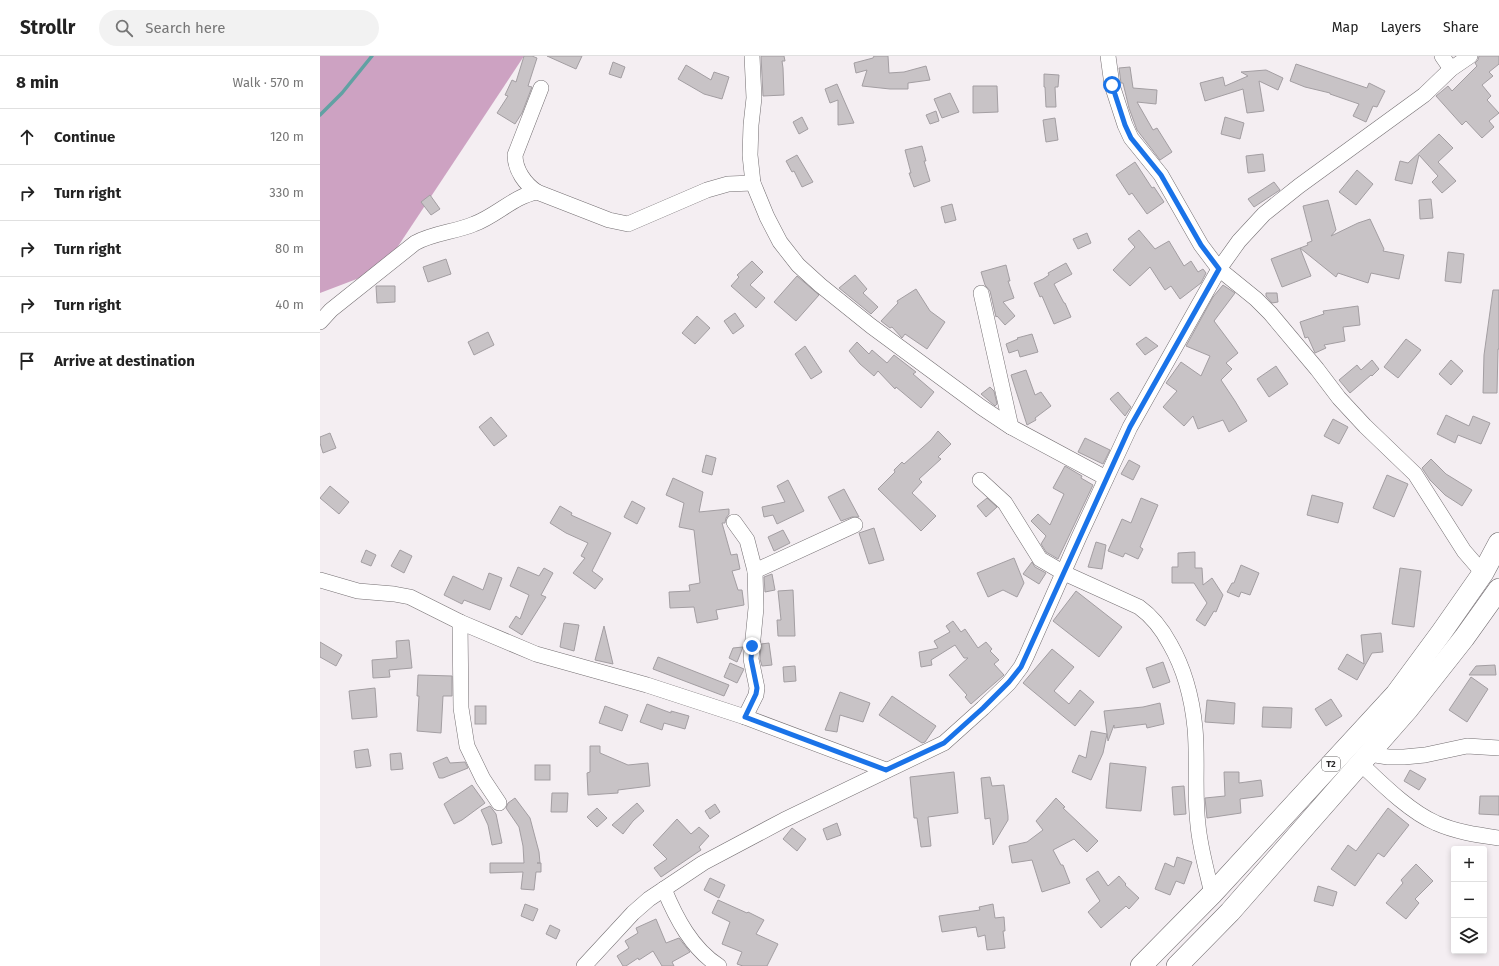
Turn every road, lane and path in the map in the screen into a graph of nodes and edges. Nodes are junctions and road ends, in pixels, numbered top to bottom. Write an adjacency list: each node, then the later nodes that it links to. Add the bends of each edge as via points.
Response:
1 (752, 56): 7 (street, via 754,98 750,155)
2 (1108, 56): 9 (street, via 1112,85 1131,138 1161,175 1201,245)
3 (1442, 56): 5 (street)
4 (1470, 56): 5 (street)
5 (1451, 69): 9 (street, via 1424,95 1264,214 1239,241)
6 (541, 88): 8 (street, via 515,155 525,182)
7 (753, 183): 8 (street, via 728,184 707,190 628,224 609,220); 12 (street, via 780,242 798,265 871,326)
8 (537, 192): 11 (street, via 521,197 474,224 415,243 331,310)
9 (1219, 269): 13 (street, via 1130,427); 20 (street, via 1270,313 1339,398 1415,474 1464,551)
10 (981, 293): 12 (street)
11 (320, 322)
12 (1011, 427): 13 (street)
13 (1106, 478): 19 (street)
14 (980, 480): 19 (street, via 1005,503 1037,556)
15 (734, 522): 18 (street, via 747,540)
16 (855, 525): 18 (street)
17 (1499, 543): 20 (highway, T2)
18 (755, 571): 24 (street, via 756,608 751,659 757,688)
19 (1064, 573): 27 (street, via 1026,657 1009,682 944,743); 31 (street, via 1147,612 1163,630 1183,669 1195,729 1198,826)
20 (1483, 573): 31 (highway, T2, via 1396,694)
21 (320, 580): 23 (street, via 358,591 410,597)
22 (1499, 589): 26 (highway, T2, via 1464,638)
23 (460, 622): 24 (street, via 536,654 647,685); 28 (street, via 461,708 467,746 483,779)
24 (745, 717): 27 (street)
25 (1499, 748): 26 (street, via 1467,746 1425,755)
26 (1365, 759): 29 (street, via 1407,804 1422,816 1461,832); 35 (highway, T2, via 1230,912)
27 (886, 770): 30 (street, via 703,863)
28 (499, 803)
29 (1499, 838)
30 (664, 889): 32 (street, via 633,913); 33 (street, via 685,932 710,960)
31 (1212, 894): 34 (highway, T2)
32 (584, 966)
33 (719, 966)
34 (1141, 966)
35 (1176, 966)

